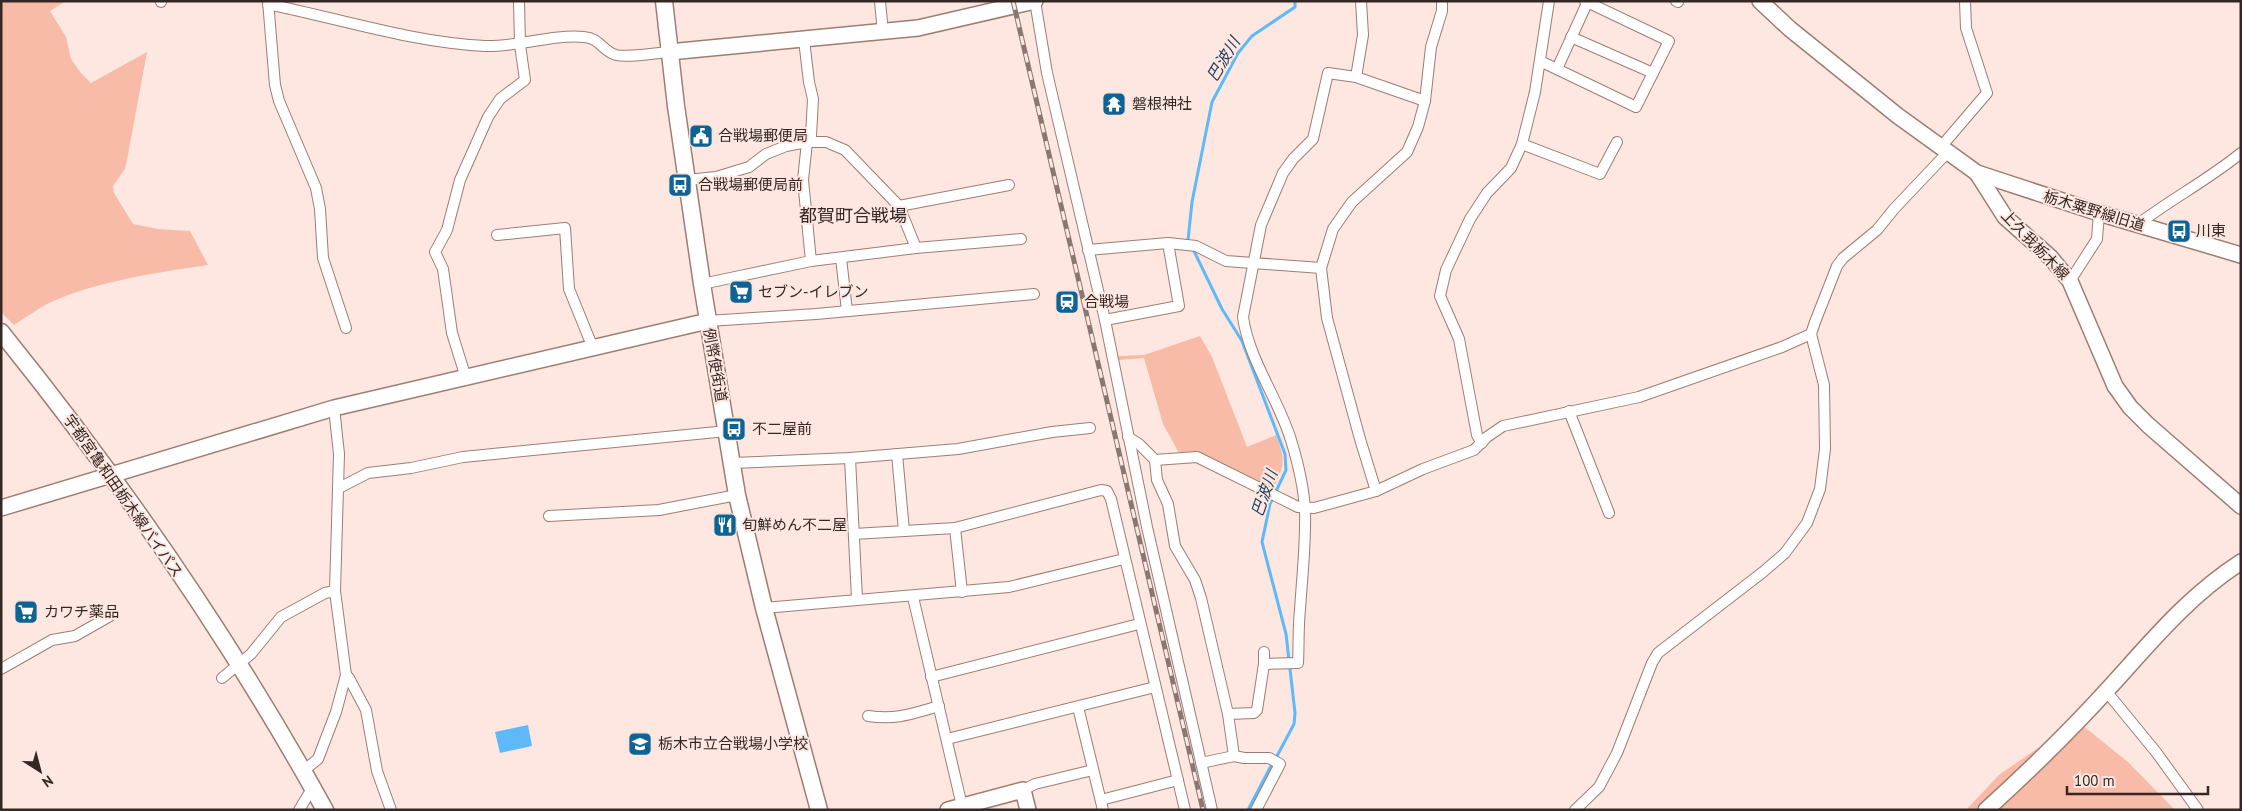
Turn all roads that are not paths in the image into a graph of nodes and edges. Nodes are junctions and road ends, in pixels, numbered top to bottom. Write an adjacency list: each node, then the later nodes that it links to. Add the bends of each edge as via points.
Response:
1 (519, 1): 15 (street)
2 (664, 1): 16 (main road, 例幣使街道)
3 (880, 1): 12 (street)
4 (1035, 1): 12 (street, via 945,23); 37 (street, via 1047,73)
5 (1361, 1): 20 (street, via 1363,35)
6 (1442, 1): 21 (street, via 1442,12 1431,47)
7 (1549, 1): 17 (street)
8 (1760, 1): 25 (street, 上久我栃木線, via 1790,29)
9 (1965, 1): 25 (street, via 1966,28 1987,93)
10 (268, 2): 15 (street, via 405,36 483,46); 49 (street, via 275,85 316,188 324,264)
11 (1587, 2): 13 (street); 19 (street, via 1669,41)
12 (883, 33): 14 (street)
13 (1571, 37): 18 (street); 19 (street)
14 (804, 40): 16 (street); 22 (street, via 813,99 811,136)
15 (520, 45): 16 (street, via 583,37 595,39 617,55); 53 (street, via 525,80 500,100 488,117 460,180 447,230 436,252 443,270 452,333)
16 (669, 52): 28 (main road, 例幣使街道)
17 (1540, 61): 18 (street); 24 (street)
18 (1557, 69): 19 (street, via 1636,107)
19 (1653, 73)
20 (1356, 77): 21 (street); 41 (street, via 1328,73 1315,136 1282,173 1261,225)
21 (1425, 101): 42 (street, via 1407,152 1352,202 1333,229)
22 (807, 142): 28 (street, via 766,154 748,167); 30 (street, via 826,142 846,150); 40 (street, via 803,180)
23 (1617, 142): 24 (street, via 1600,174)
24 (1522, 144): 59 (street, via 1511,168 1487,193 1470,218 1446,270 1440,296 1459,339 1477,435)
25 (1944, 150): 27 (street, 上久我栃木線); 51 (street, via 1877,230 1843,258)
26 (2241, 153): 32 (street)
27 (1977, 173): 31 (street, 栃木粟野線旧道); 43 (street, 上久我栃木線, via 2005,217 2050,257)
28 (687, 180): 44 (main road, 例幣使街道)
29 (1009, 185): 30 (street)
30 (899, 206): 36 (street)
31 (2099, 213): 32 (street, 栃木粟野線旧道); 43 (street, via 2097,238)
32 (2137, 225): 38 (street, 栃木粟野線旧道)
33 (497, 234): 52 (street, via 565,228 569,289)
34 (1021, 239): 36 (street)
35 (1168, 243): 37 (street); 41 (street, via 1196,246 1226,260); 47 (street, via 1179,306)
36 (916, 248): 39 (street)
37 (1088, 250): 47 (street)
38 (2241, 256)
39 (841, 258): 40 (street); 46 (street)
40 (812, 261): 44 (street)
41 (1252, 263): 42 (street); 70 (street, via 1243,317 1245,332 1291,440)
42 (1321, 268): 66 (street, via 1328,318)
43 (2070, 281): 68 (street, 上久我栃木線, via 2115,386 2130,407)
44 (702, 284): 48 (main road, 例幣使街道)
45 (1034, 294): 46 (street)
46 (846, 311): 48 (street)
47 (1105, 320): 58 (street)
48 (708, 321): 52 (street); 57 (main road, 例幣使街道)
49 (346, 328)
50 (1, 332): 64 (main road, 宇都宮亀和田栃木線バイパス)
51 (1810, 334): 55 (street, via 1782,347 1639,397); 115 (street, via 1824,385 1825,449 1820,489 1807,523 1785,553 1658,653 1617,753 1599,787)
52 (593, 348): 53 (street)
53 (466, 378): 54 (street)
54 (334, 408): 64 (street); 65 (street, via 339,454)
55 (1570, 411): 59 (street, via 1503,426); 71 (street)
56 (1090, 428): 60 (street, via 958,449)
57 (727, 431): 63 (main road, 例幣使街道); 65 (street, via 463,457 368,473)
58 (1128, 437): 62 (street); 100 (street)
59 (1482, 443): 66 (street, via 1474,450)
60 (897, 454): 61 (street); 74 (street)
61 (850, 458): 63 (street); 75 (street)
62 (1155, 460): 70 (street, via 1197,457); 96 (street, via 1157,480 1168,504 1175,546 1195,580 1201,598)
63 (732, 463): 67 (main road, 例幣使街道)
64 (110, 475): 69 (street); 87 (main road, 宇都宮亀和田栃木線バイパス)
65 (338, 488): 78 (street)
66 (1376, 491): 70 (street)
67 (737, 495): 72 (street, via 659,510); 82 (main road, 例幣使街道)
68 (2241, 506)
69 (1, 508)
70 (1305, 509): 86 (street, via 1298,663)
71 (1608, 513)
72 (549, 516)
73 (955, 528): 74 (street); 76 (street, via 1105,490 1111,499); 79 (street)
74 (904, 531): 75 (street)
75 (854, 534): 81 (street)
76 (1124, 559): 79 (street, via 1009,588); 84 (street)
77 (2241, 562): 93 (street, via 2202,589 2183,607)
78 (335, 591): 87 (street, via 325,593 281,617); 89 (street)
79 (962, 592): 80 (street)
80 (913, 597): 81 (street); 90 (street)
81 (858, 599): 82 (street)
82 (764, 608): 110 (main road, 例幣使街道)
83 (110, 616): 88 (street, via 75,636 52,640)
84 (1139, 624): 90 (street); 92 (street)
85 (1264, 652): 86 (street)
86 (1264, 664): 96 (street, via 1257,710)
87 (239, 665): 91 (street); 102 (main road, 宇都宮亀和田栃木線バイパス); 105 (main road, 宇都宮亀和田栃木線バイパス)
88 (1, 669)
89 (346, 675): 102 (street, via 318,759); 109 (street, via 366,710 377,772)
90 (931, 677): 94 (street)
91 (222, 678)
92 (1154, 688): 95 (street); 103 (street)
93 (2106, 691): 116 (street, via 2028,772); 117 (street)
94 (938, 706): 97 (street, via 888,719); 98 (street)
95 (1078, 707): 98 (street); 101 (street)
96 (1228, 714): 99 (street)
97 (868, 716)
98 (947, 739): 107 (street)
99 (1234, 756): 100 (street); 114 (street, via 1264,757 1280,764)
100 (1201, 762): 113 (street)
101 (1093, 770): 104 (street); 106 (street)
102 (303, 771): 105 (main road, 宇都宮亀和田栃木線バイパス)
103 (1178, 780): 106 (street); 112 (street)
104 (1023, 790): 107 (street); 111 (street)
105 (308, 801): 108 (main road, 宇都宮亀和田栃木線バイパス)
106 (1102, 805)
107 (955, 808)
108 (325, 810)
109 (391, 810)
110 (819, 810)
111 (1028, 810)
112 (1185, 810)
113 (1212, 810)
114 (1256, 810)
115 (1575, 810)
116 (1986, 810)
117 (2198, 810)

